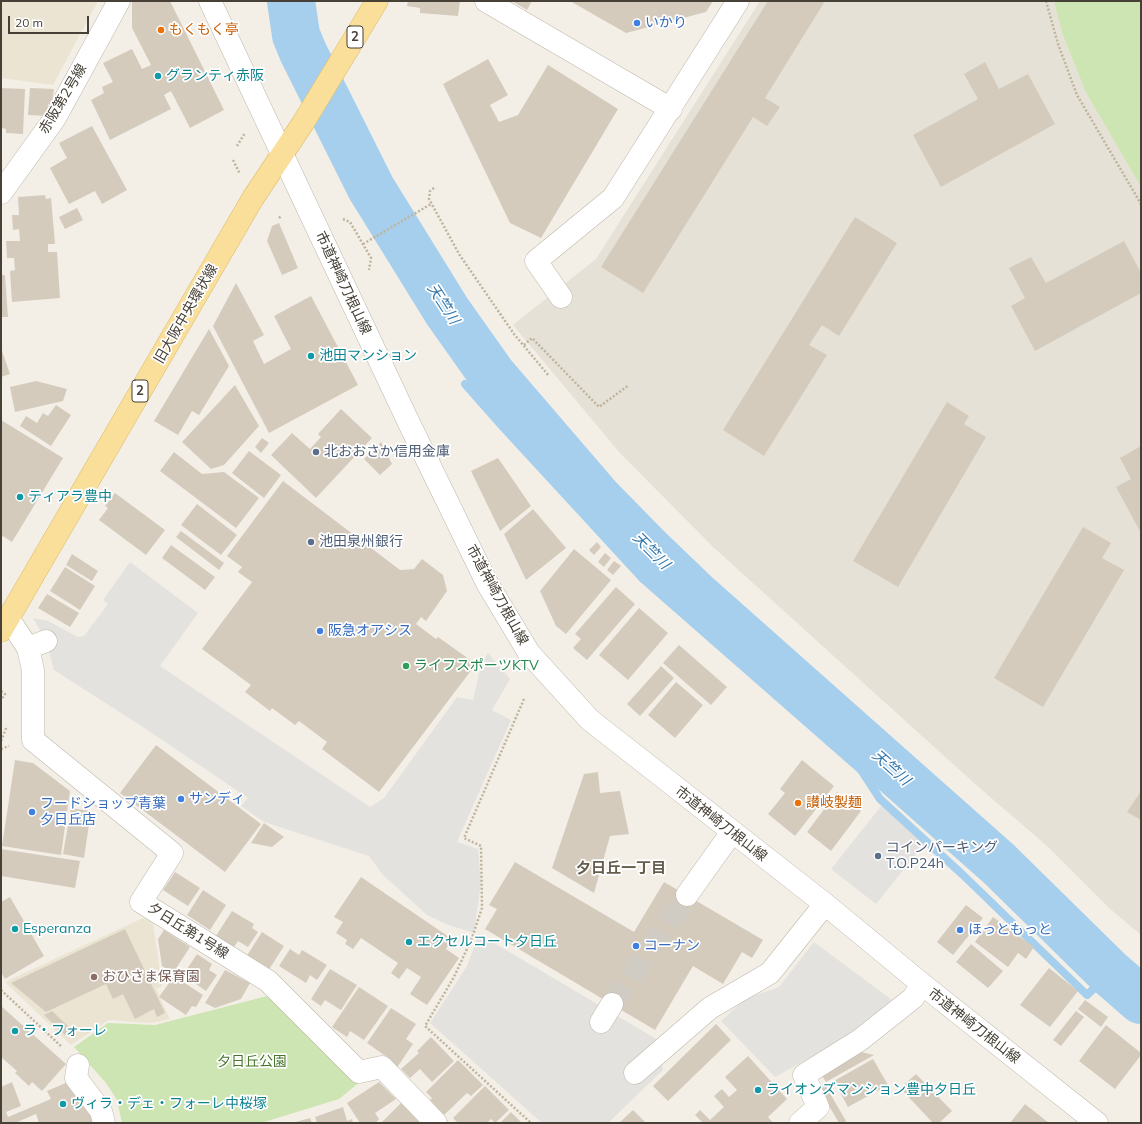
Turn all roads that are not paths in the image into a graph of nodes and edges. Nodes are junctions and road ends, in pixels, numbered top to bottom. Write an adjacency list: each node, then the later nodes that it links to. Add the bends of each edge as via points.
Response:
1 (119, 1): 8 (street, 赤阪第2号線, via 55,118)
2 (210, 1): 7 (street, 市道神崎刀根山線)
3 (377, 1): 7 (main road, 旧大阪中央環状線 / 2)
4 (486, 1): 6 (street)
5 (738, 1): 6 (street)
6 (671, 109): 9 (street, via 613,198 536,261)
7 (282, 154): 10 (main road, 旧大阪中央環状線 / 2, via 253,198); 11 (street, 市道神崎刀根山線, via 487,583 529,653 590,720)
8 (1, 193)
9 (561, 297)
10 (5, 624): 19 (street, 夕日丘第1号線, via 37,644 33,670 33,740 172,853 141,902 268,981 359,1072 382,1067)
11 (732, 832): 12 (street); 13 (street, 市道神崎刀根山線)
12 (687, 895)
13 (825, 904): 14 (street, 市道神崎刀根山線); 16 (street, via 770,973 710,1008)
14 (922, 984): 17 (street, via 913,998 860,1040 804,1075); 21 (street, 市道神崎刀根山線)
15 (78, 1065): 18 (street, via 76,1078 102,1111)
16 (635, 1073)
17 (822, 1115): 20 (street)
18 (104, 1123)
19 (436, 1123)
20 (800, 1123)
21 (1097, 1123)

